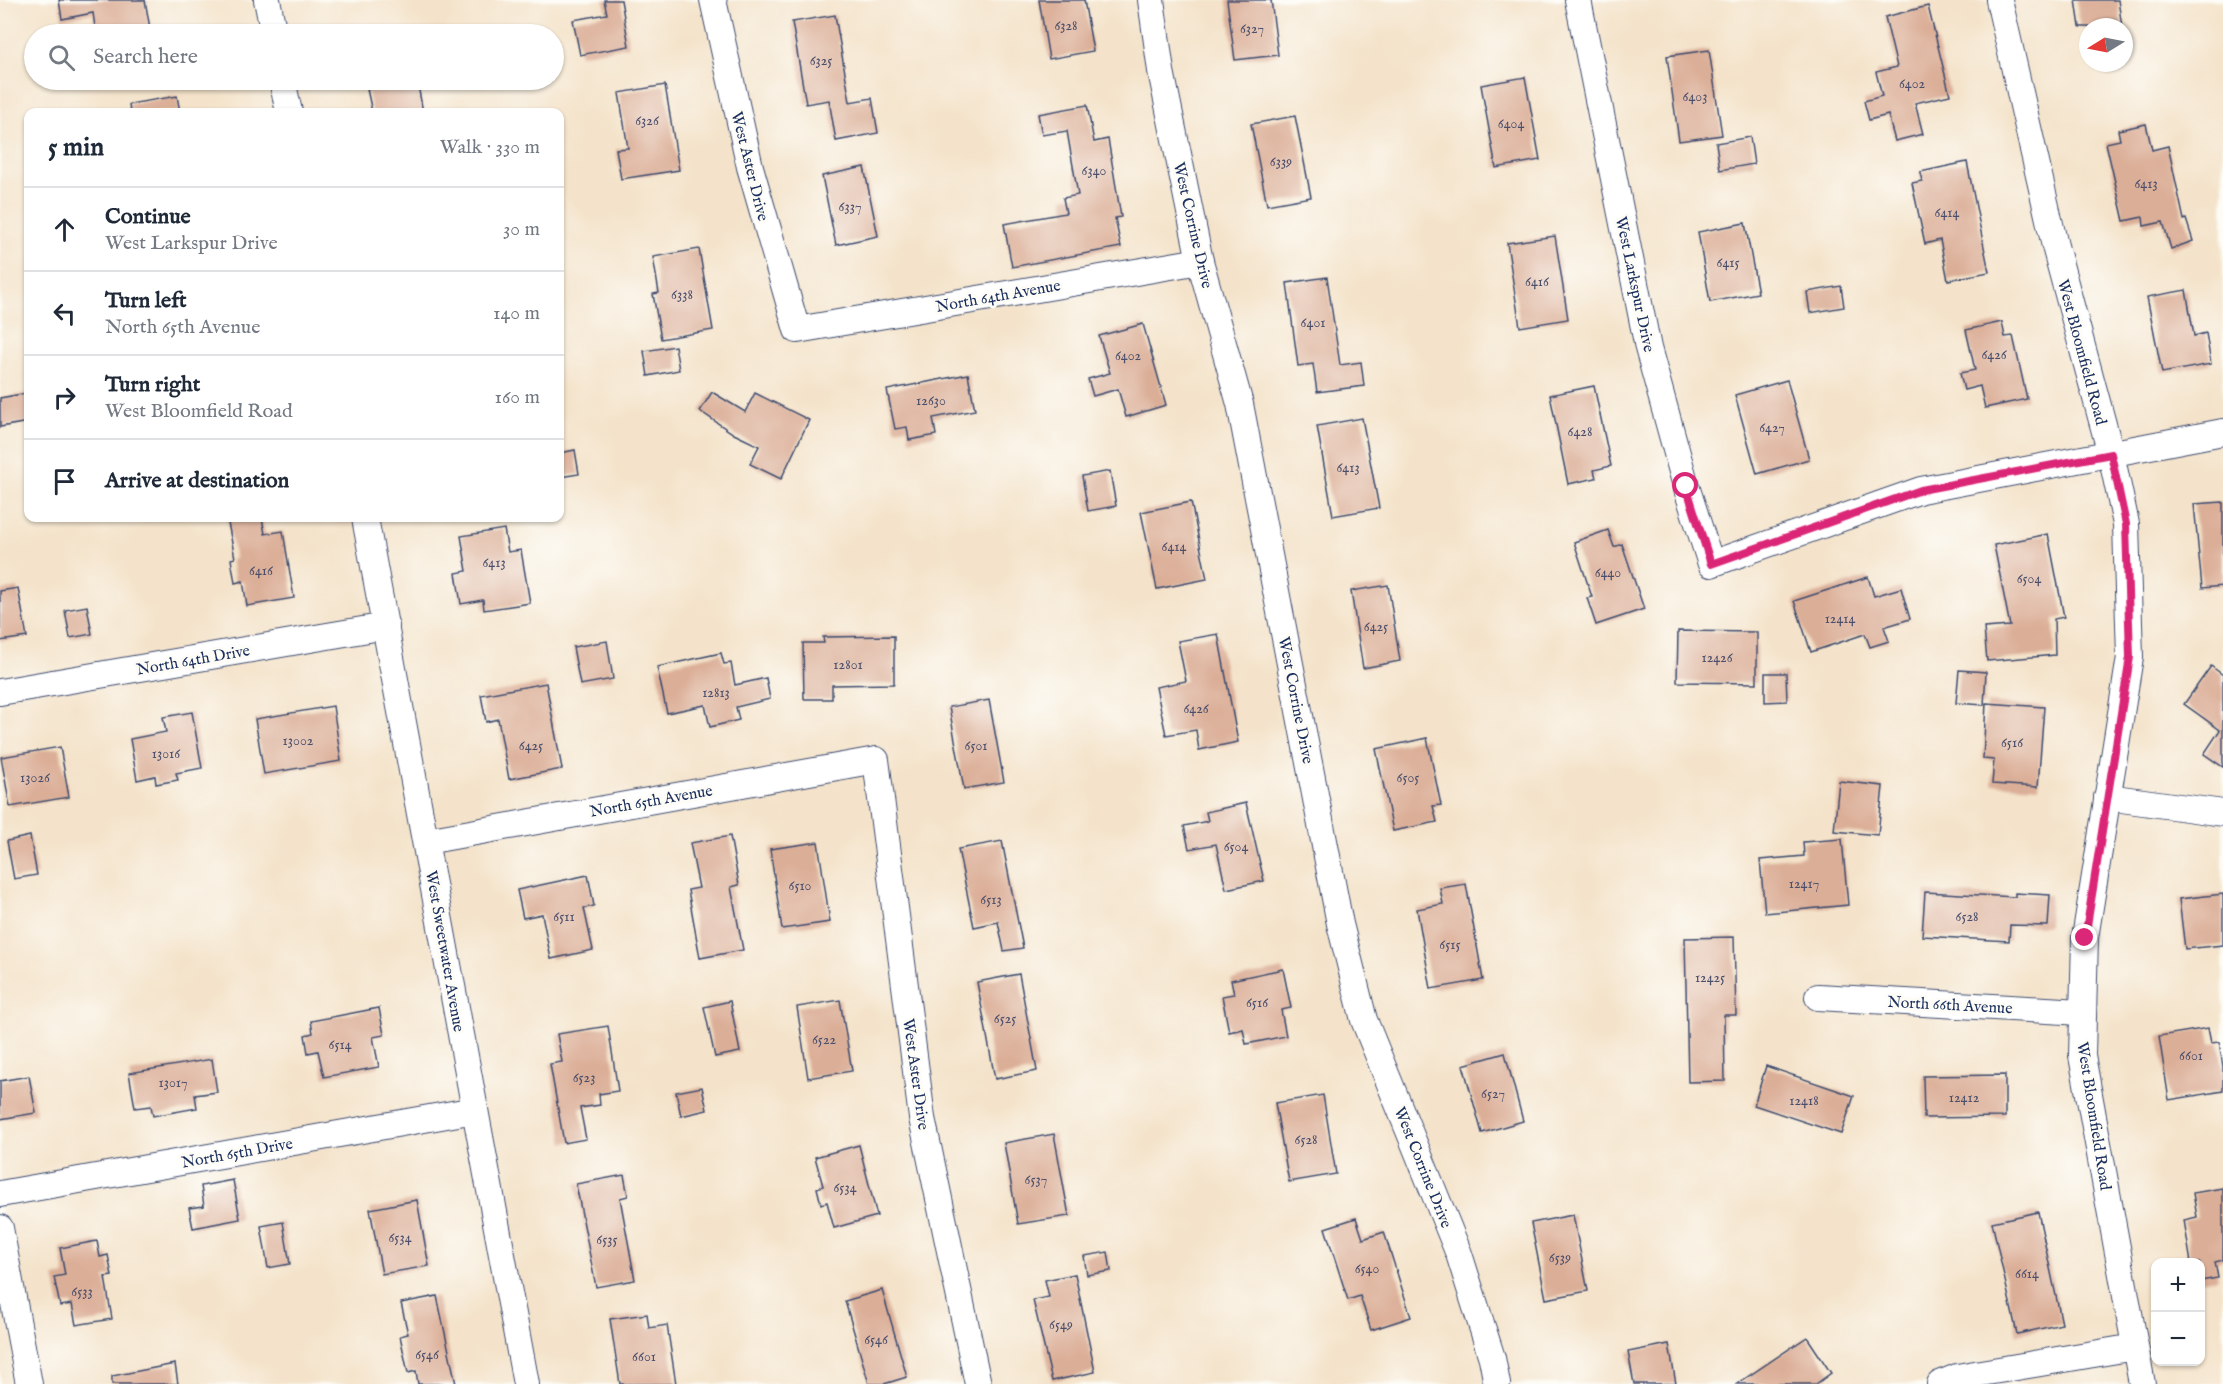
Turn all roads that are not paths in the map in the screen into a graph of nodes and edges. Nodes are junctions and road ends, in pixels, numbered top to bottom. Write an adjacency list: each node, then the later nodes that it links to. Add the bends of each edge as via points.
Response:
1 (267, 0): 6 (street)
2 (713, 0): 10 (street, West Aster Drive, via 750,167)
3 (1151, 0): 9 (street, West Corrine Drive, via 1161,71)
4 (1578, 0): 12 (street, West Larkspur Drive, via 1648,348 1711,564 1921,490)
5 (1999, 0): 12 (street, West Bloomfield Road, via 2055,246)
6 (272, 24)
7 (284, 90): 8 (street)
8 (288, 108)
9 (1200, 261): 10 (street, North 64th Avenue); 29 (street, West Corrine Drive, via 1240,404 1340,924 1364,1020 1459,1254)
10 (796, 330)
11 (2223, 432): 12 (street)
12 (2111, 454): 17 (street, West Bloomfield Road, via 2126,524 2130,657)
13 (366, 522): 14 (street, West Sweetwater Avenue)
14 (386, 626): 15 (street, North 64th Drive); 19 (street, West Sweetwater Avenue)
15 (0, 692)
16 (876, 760): 19 (street, North 65th Avenue); 28 (street, West Aster Drive, via 922,1118)
17 (2107, 797): 18 (street); 21 (street, West Bloomfield Road, via 2085,938)
18 (2223, 813)
19 (426, 841): 22 (street, West Sweetwater Avenue)
20 (1818, 997): 21 (street, North 66th Avenue)
21 (2082, 1012): 25 (street, West Bloomfield Road, via 2082,1056)
22 (475, 1110): 23 (street, North 65th Drive); 27 (street, West Sweetwater Avenue)
23 (0, 1194)
24 (0, 1228): 26 (street)
25 (2135, 1347): 30 (street, via 1957,1377); 31 (street, West Bloomfield Road)
26 (29, 1384)
27 (526, 1384)
28 (978, 1384)
29 (1497, 1384)
30 (1940, 1384)
31 (2142, 1384)

